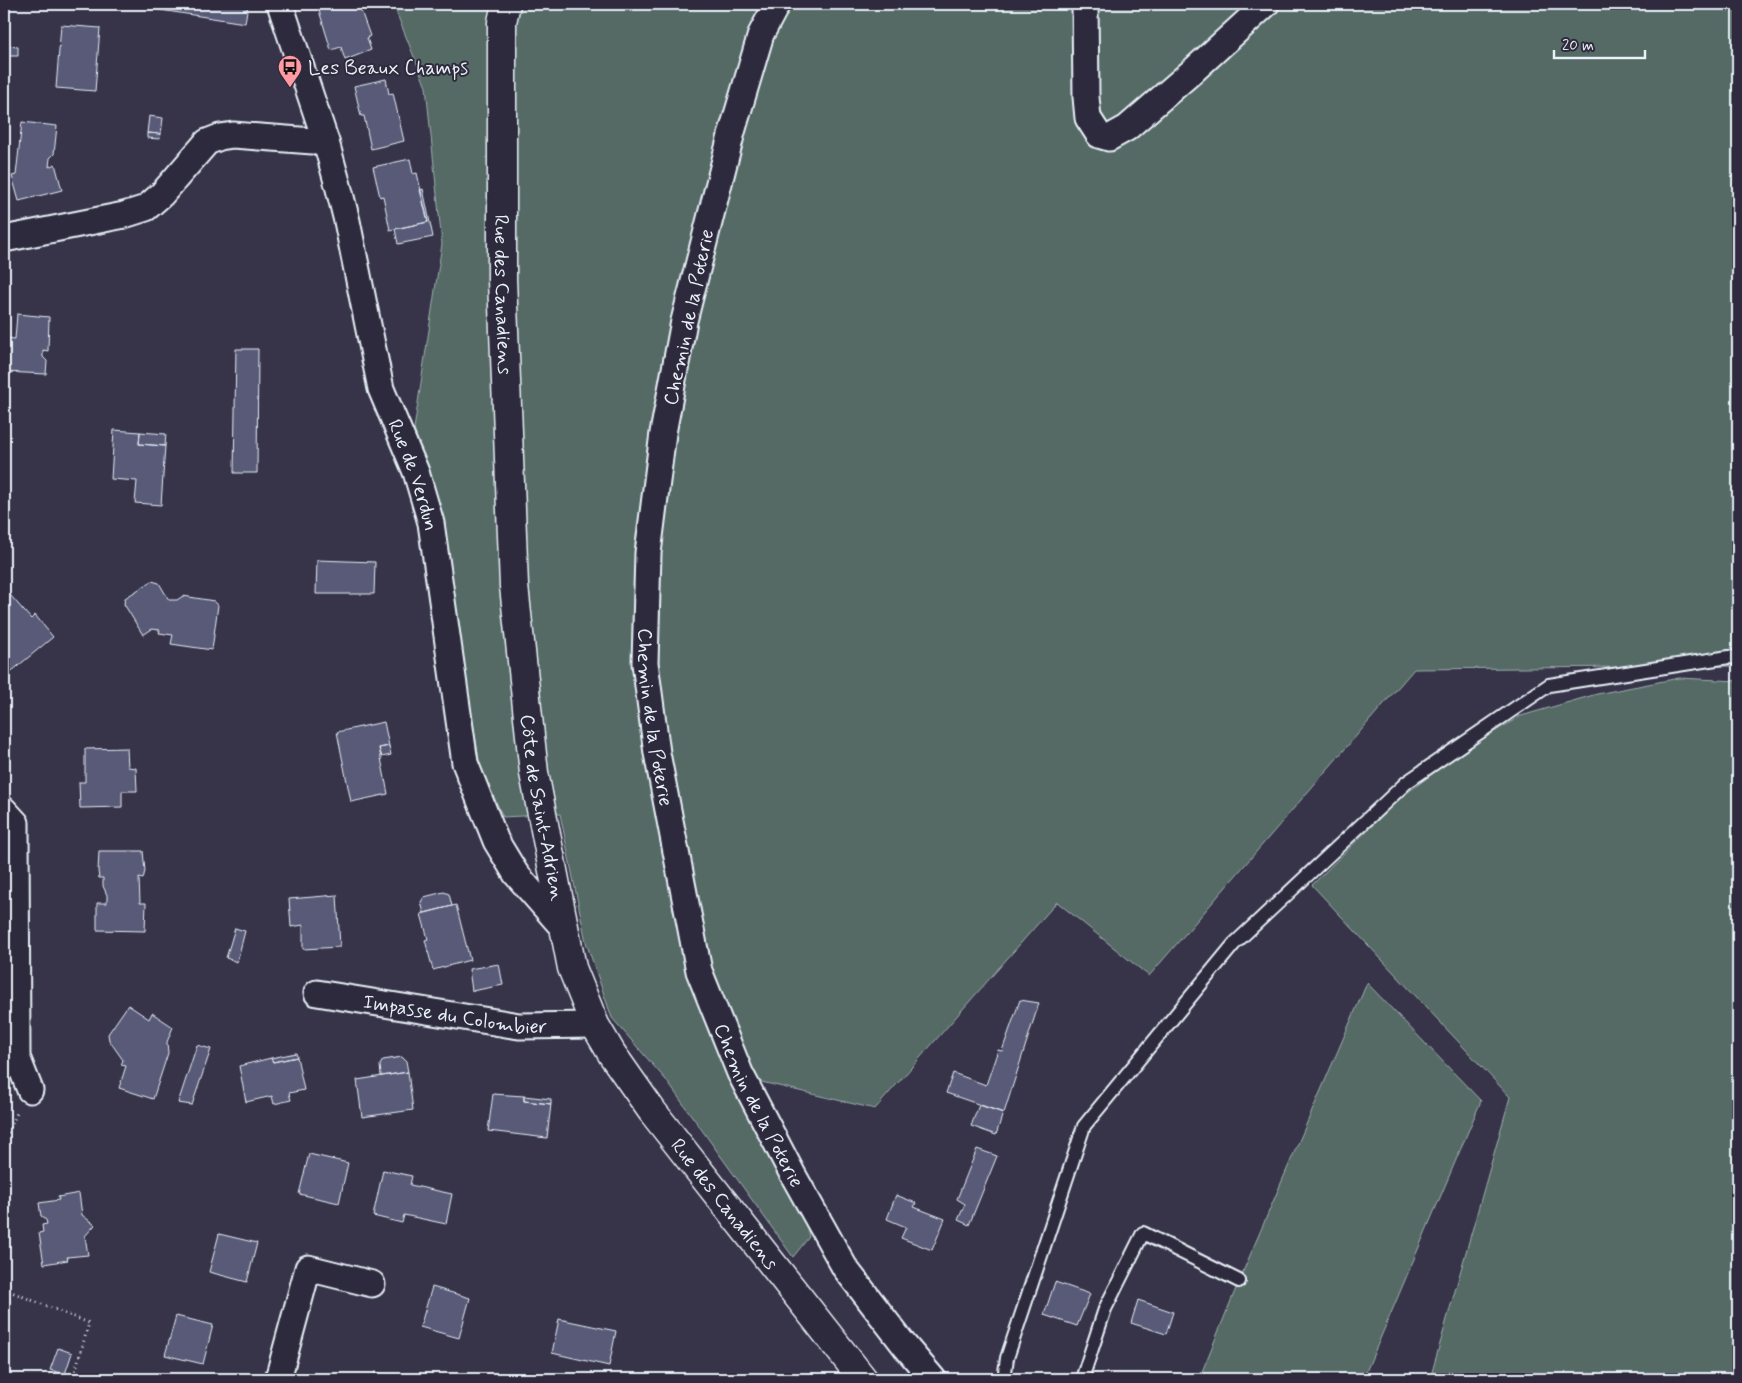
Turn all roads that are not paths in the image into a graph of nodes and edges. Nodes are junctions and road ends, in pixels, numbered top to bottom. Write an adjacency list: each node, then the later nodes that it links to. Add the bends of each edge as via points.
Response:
1 (280, 4): 6 (street, Rue de Verdun)
2 (506, 4): 8 (main road, Rue des Canadiens, via 502,22 502,279)
3 (777, 4): 19 (street, Chemin de la Poterie, via 760,34 684,320 664,433 648,553 645,663 657,753 699,971 733,1056 845,1268)
4 (1085, 4): 5 (street, via 1088,118 1099,135 1110,138 1126,128)
5 (1266, 4)
6 (326, 142): 7 (street, via 233,135 220,137 207,142 146,208); 11 (street, Rue de Verdun, via 347,221 381,389 416,472 431,523 465,763 496,841 516,874)
7 (4, 239)
8 (514, 586): 11 (main road, Côte de Saint-Adrien, via 534,773)
9 (1738, 658): 20 (lane, via 1549,685 1407,782 1234,944 1084,1126 1007,1358)
10 (4, 810): 14 (street, via 16,823 17,1058)
11 (565, 930): 13 (main road, Côte de Saint-Adrien, via 572,968)
12 (317, 993): 13 (street, Impasse du Colombier, via 518,1026)
13 (595, 1025): 18 (main road, Rue des Canadiens, via 652,1111)
14 (30, 1090)
15 (1239, 1281): 21 (lane, via 1143,1233 1104,1309)
16 (372, 1284): 17 (street, via 308,1268)
17 (278, 1379)
18 (863, 1379)
19 (933, 1379)
20 (1004, 1379)
21 (1082, 1379)

